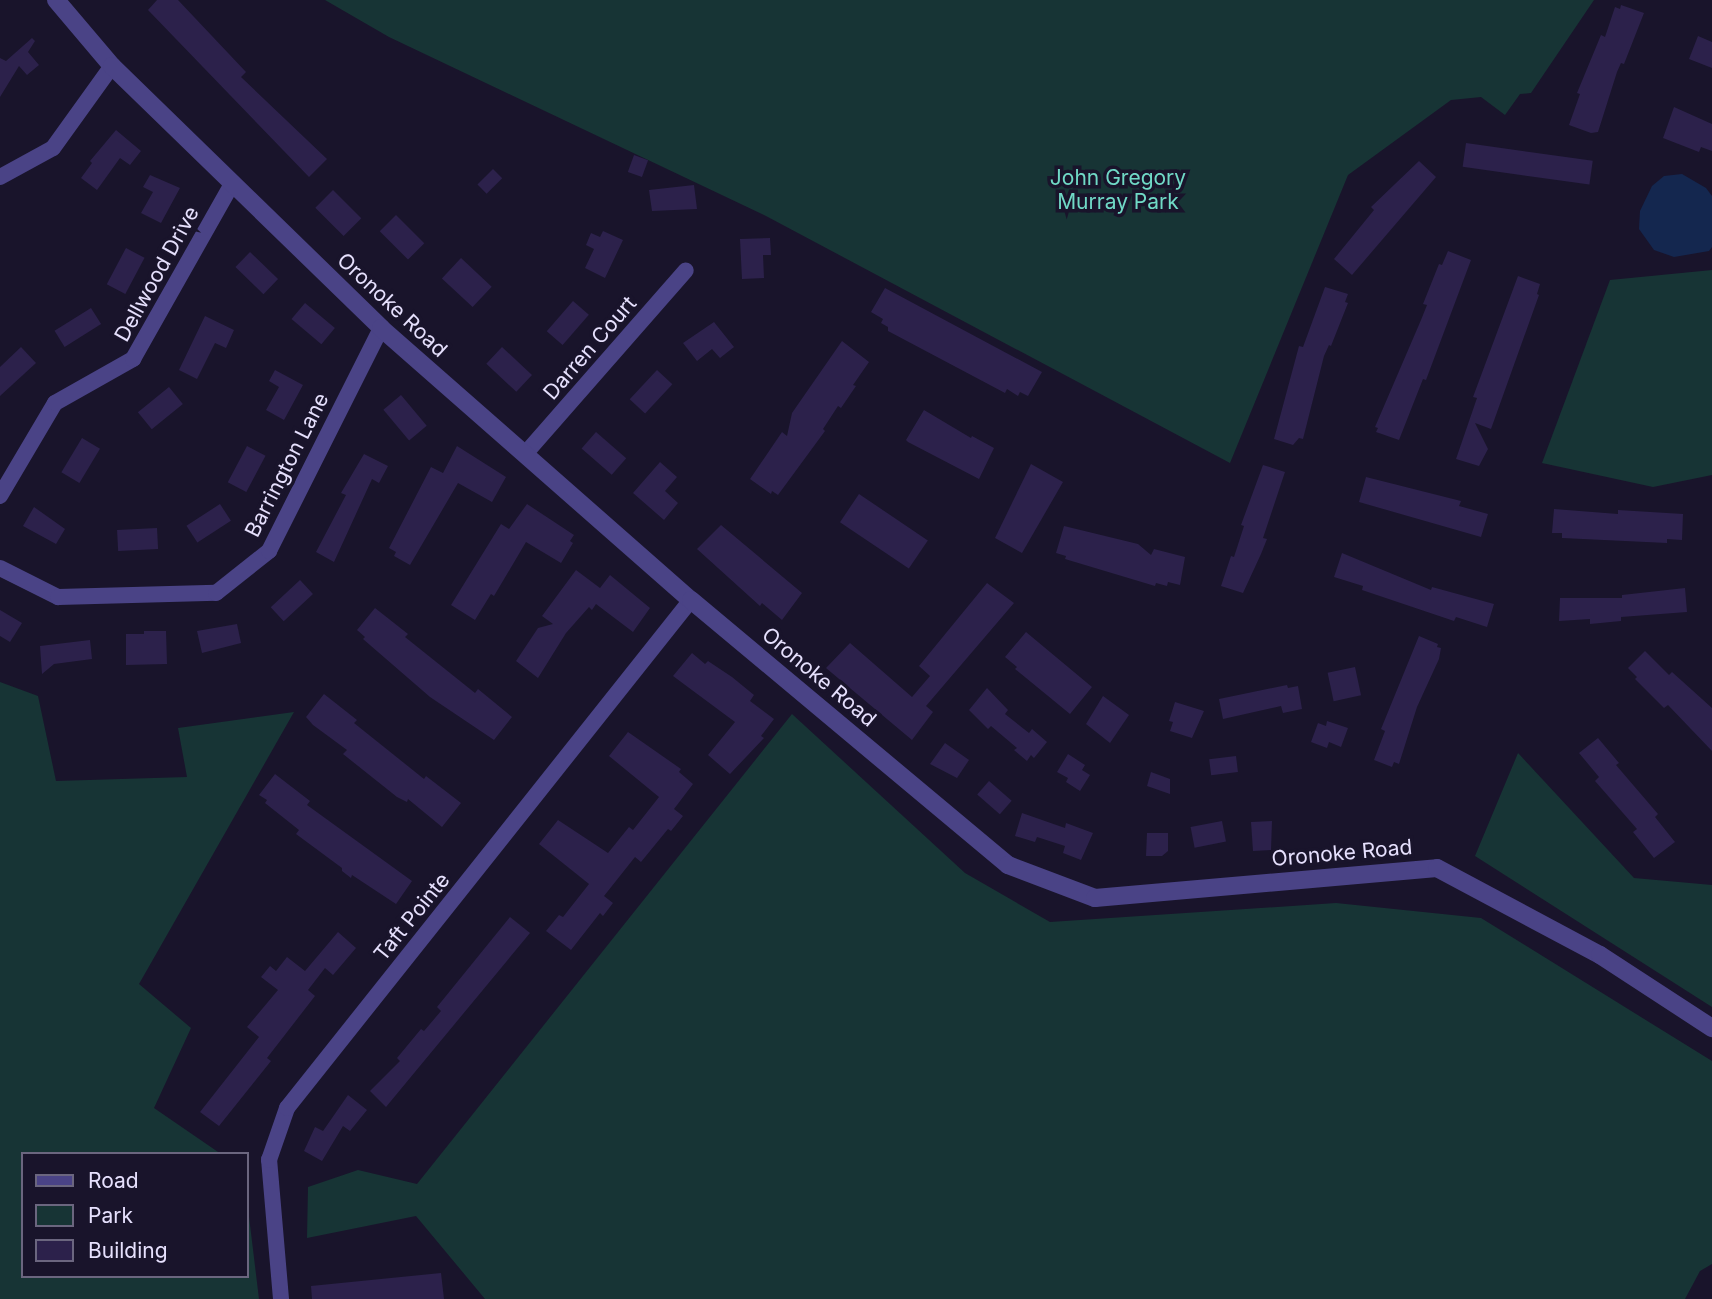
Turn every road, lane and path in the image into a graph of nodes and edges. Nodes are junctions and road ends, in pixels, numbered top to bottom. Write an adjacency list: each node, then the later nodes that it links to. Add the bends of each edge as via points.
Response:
1 (56, 0): 2 (street, Oronoke Road)
2 (112, 66): 3 (street, via 53,148); 4 (street, Oronoke Road)
3 (0, 177)
4 (232, 184): 6 (street, Oronoke Road); 8 (street, Dellwood Drive, via 133,359 55,403)
5 (686, 270): 7 (street, Darren Court)
6 (381, 328): 7 (street, Oronoke Road); 9 (street, Barrington Lane, via 269,551 216,593 58,597)
7 (525, 454): 10 (street, Oronoke Road)
8 (0, 496)
9 (0, 568)
10 (691, 600): 11 (street, Oronoke Road, via 1008,865 1096,898 1437,867 1600,955); 12 (street, Taft Pointe, via 287,1108 270,1160)
11 (1712, 1028)
12 (281, 1299)

